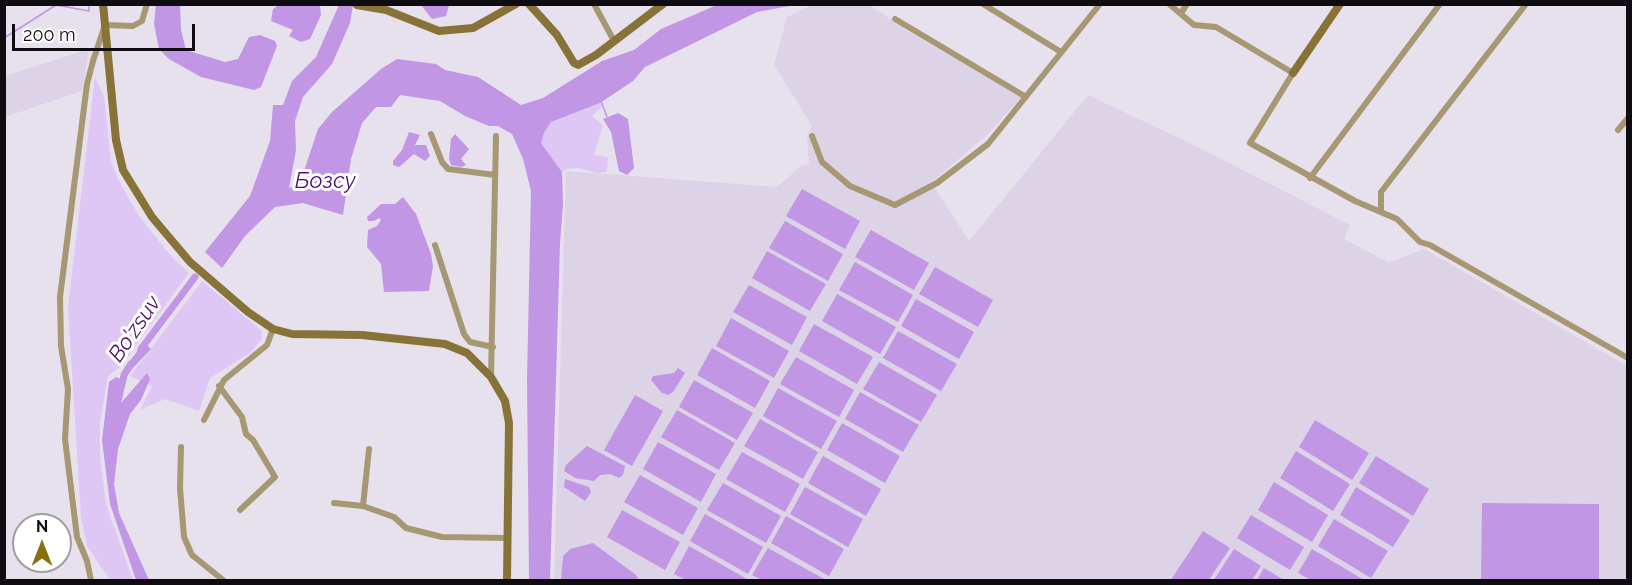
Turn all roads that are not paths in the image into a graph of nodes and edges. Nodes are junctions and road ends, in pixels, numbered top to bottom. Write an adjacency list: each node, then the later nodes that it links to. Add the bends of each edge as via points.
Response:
1 (103, 4): 17 (main road)
2 (147, 4): 17 (street, via 142,21 133,26)
3 (357, 4): 4 (main road, via 386,10 439,31 473,28)
4 (516, 4)
5 (529, 4): 18 (main road, via 557,34 576,64)
6 (594, 4): 18 (street)
7 (663, 4): 18 (main road)
8 (982, 4): 19 (street)
9 (1100, 4): 19 (street)
10 (1169, 4): 15 (street)
11 (1187, 4): 15 (street)
12 (1340, 4): 20 (main road)
13 (1440, 4): 28 (street)
14 (1526, 4): 29 (street, via 1381,192)
15 (1181, 13): 20 (street, via 1194,25 1216,27)
16 (895, 19): 21 (street)
17 (105, 25): 31 (main road, via 117,147 131,187 190,262); 43 (street, via 87,84 60,297 61,346 68,389 66,440 77,537)
18 (614, 41)
19 (1061, 51): 21 (street)
20 (1293, 73): 28 (street, via 1250,143)
21 (1026, 97): 26 (street, via 988,144 936,183 895,205 850,186 822,162)
22 (1628, 118): 23 (street)
23 (1618, 130)
24 (431, 134): 27 (street, via 441,162 448,169)
25 (496, 136): 27 (street)
26 (812, 136)
27 (495, 175): 32 (street)
28 (1310, 178): 29 (street)
29 (1381, 210): 33 (street, via 1404,223 1420,242)
30 (435, 246): 32 (street, via 464,334 470,342)
31 (273, 329): 34 (main road, via 292,334 362,335 444,344 467,353); 35 (street, via 267,345)
32 (493, 347): 34 (street)
33 (1628, 358)
34 (491, 377): 42 (main road, via 505,402 508,423)
35 (219, 386): 36 (street); 41 (street, via 242,417 246,434 275,477)
36 (204, 420)
37 (181, 447): 44 (street, via 183,537 192,555)
38 (369, 449): 40 (street)
39 (334, 503): 40 (street)
40 (363, 506): 42 (street, via 394,517 406,528 442,537)
41 (240, 510)
42 (508, 538): 45 (main road)
43 (90, 580)
44 (223, 580)
45 (507, 580)

